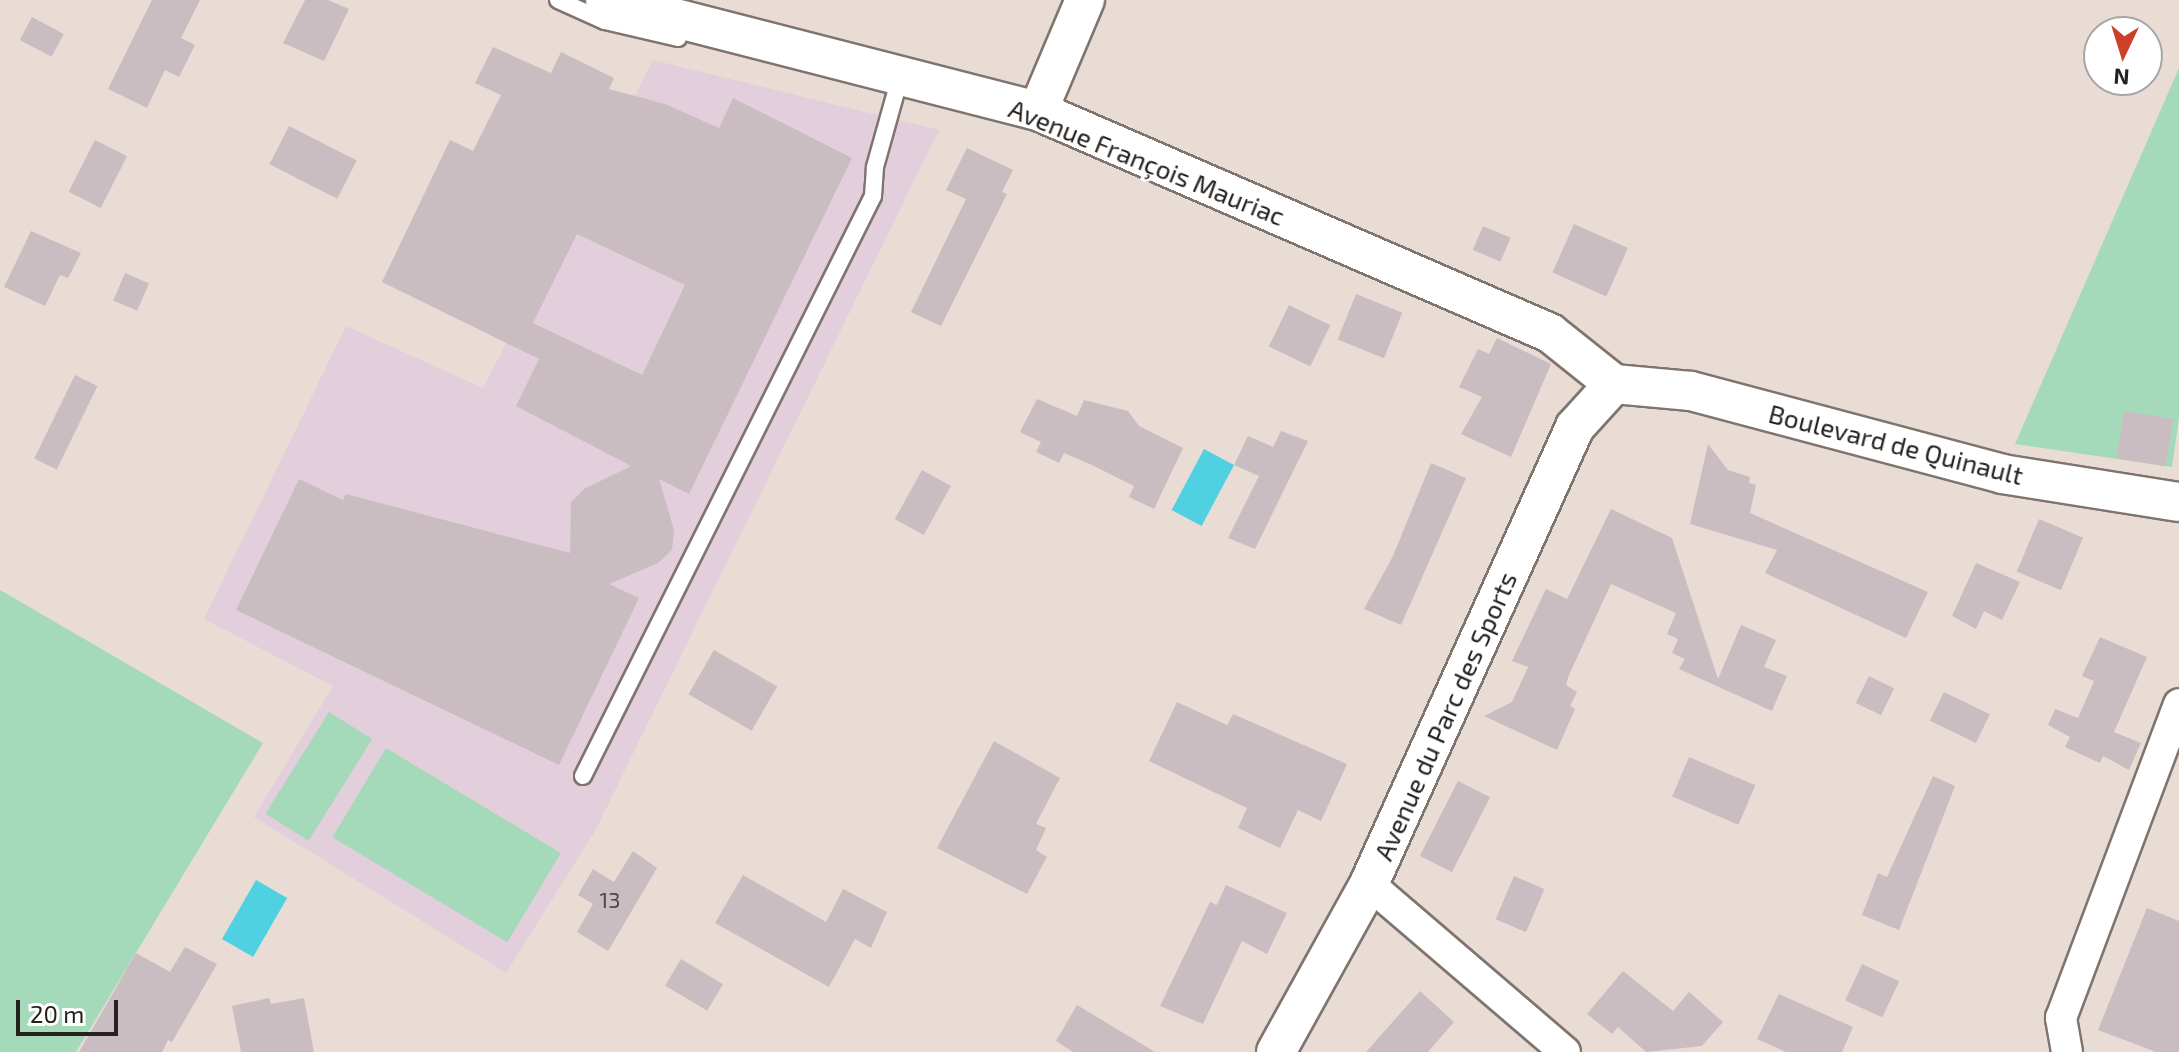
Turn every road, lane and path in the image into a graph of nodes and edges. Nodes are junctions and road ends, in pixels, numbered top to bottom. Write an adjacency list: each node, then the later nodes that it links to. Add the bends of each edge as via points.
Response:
1 (558, 0): 4 (lane, via 605,21)
2 (605, 0): 4 (street, Avenue François Mauriac)
3 (1085, 0): 5 (street)
4 (899, 83): 5 (street, Avenue François Mauriac); 9 (lane, via 875,167 873,196)
5 (1038, 111): 6 (street, Avenue François Mauriac, via 1550,333)
6 (1614, 384): 7 (street, Boulevard de Quinault, via 1691,391 2002,474); 10 (street, Avenue du Parc des Sports, via 1575,427)
7 (2179, 502)
8 (2179, 704): 13 (street, via 2061,1018)
9 (583, 776)
10 (1369, 884): 11 (street, Avenue du Parc des Sports); 12 (street)
11 (1276, 1052)
12 (1565, 1052)
13 (2067, 1052)

